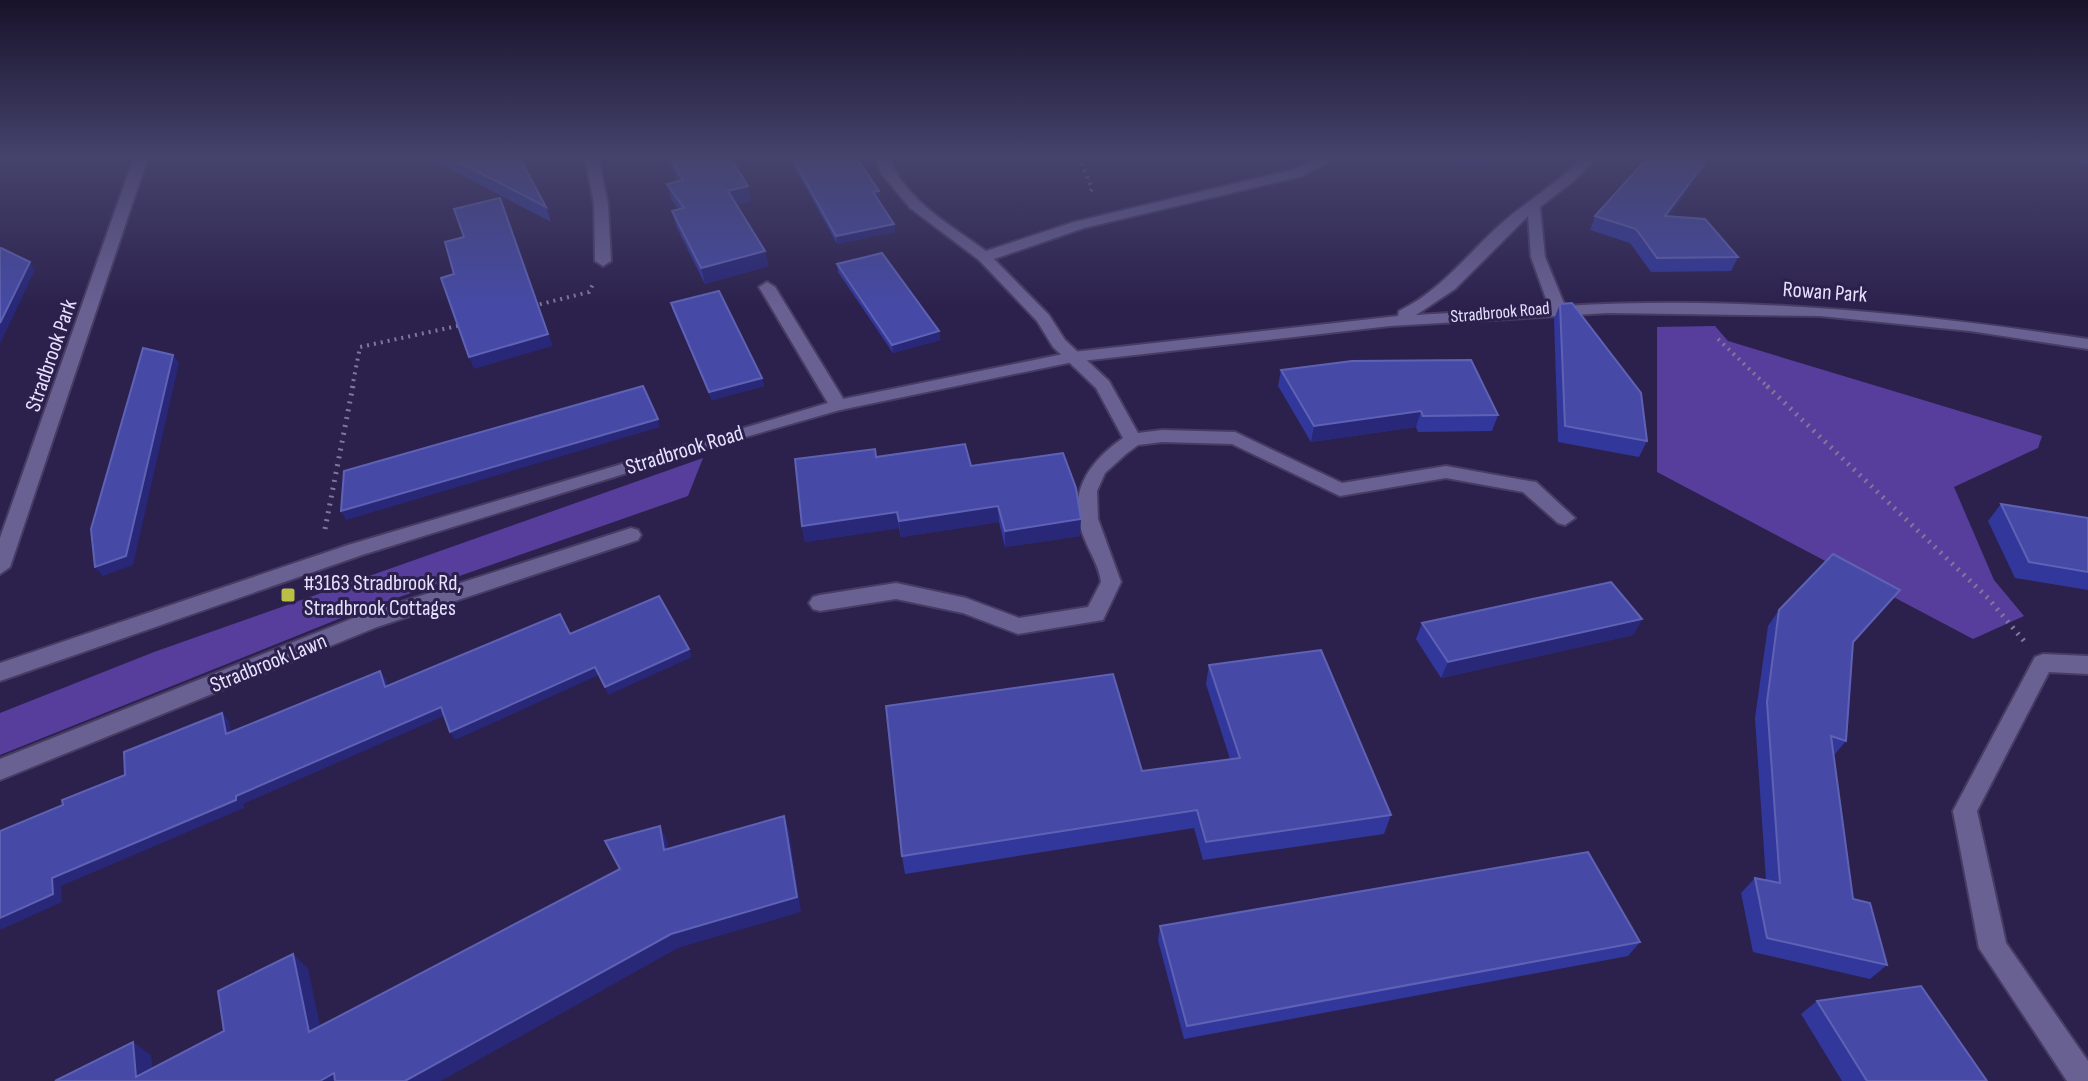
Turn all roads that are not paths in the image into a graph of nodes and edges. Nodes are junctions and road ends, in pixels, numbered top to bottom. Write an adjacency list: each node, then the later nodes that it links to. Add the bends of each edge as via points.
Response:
1 (124, 207): 17 (street, Stradbrook Park)
2 (601, 207): 7 (street)
3 (918, 207): 6 (street)
4 (1153, 207): 6 (street)
5 (1534, 208): 9 (street, Stradbrook Road, via 1538,257); 10 (street, Stradbrook Road, via 1509,224 1452,287 1426,306)
6 (984, 257): 12 (street)
7 (603, 261)
8 (767, 287): 13 (street)
9 (1558, 309): 10 (street, Stradbrook Road); 11 (street, Rowan Park, via 1820,311)
10 (1390, 321): 12 (street, Stradbrook Road)
11 (2088, 344)
12 (1073, 357): 13 (street, Stradbrook Road); 14 (street, via 1103,385)
13 (838, 405): 20 (street, Stradbrook Road, via 323,561)
14 (1133, 440): 15 (street, via 1235,438 1340,490 1446,472 1529,487); 18 (street, via 1107,457 1088,481 1085,506 1111,585 1095,614 1018,626 966,606 896,591)
15 (1565, 518)
16 (631, 535): 21 (street, Stradbrook Lawn, via 369,621)
17 (0, 567)
18 (820, 603)
19 (2088, 665): 22 (street, via 2043,663 1965,811 1993,948)
20 (0, 672)
21 (0, 770)
22 (2084, 1081)

